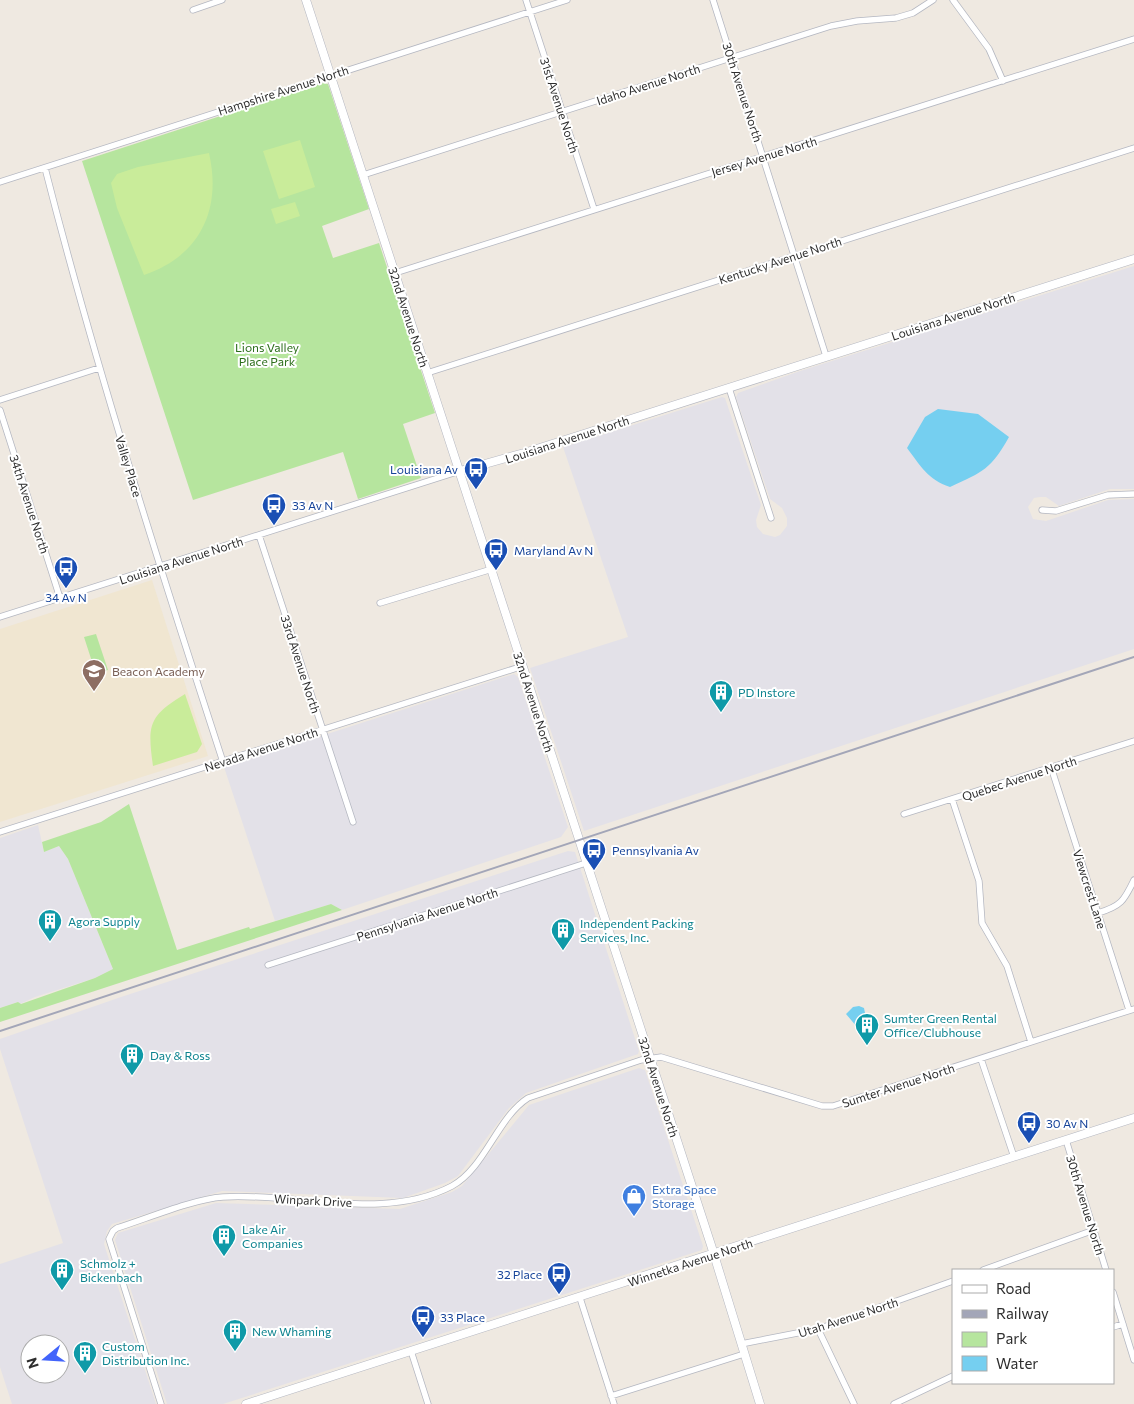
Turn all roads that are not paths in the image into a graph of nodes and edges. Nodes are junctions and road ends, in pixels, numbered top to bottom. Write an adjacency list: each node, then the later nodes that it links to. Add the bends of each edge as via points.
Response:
1 (222, 0): 8 (street)
2 (306, 0): 12 (street, 32nd Avenue North)
3 (526, 0): 9 (street, 31st Avenue North)
4 (567, 0): 9 (street, Hampshire Avenue North)
5 (714, 0): 11 (street, 30th Avenue North)
6 (933, 0): 11 (street, Idaho Avenue North, via 905,16 844,23)
7 (953, 0): 13 (street, via 989,49)
8 (193, 10)
9 (530, 12): 12 (street, Hampshire Avenue North); 14 (street, 31st Avenue North)
10 (1134, 39): 13 (street, Jersey Avenue North)
11 (731, 57): 14 (street, Idaho Avenue North); 16 (street, 30th Avenue North)
12 (331, 75): 17 (street, Hampshire Avenue North); 18 (street, 32nd Avenue North)
13 (1003, 81): 16 (street, Jersey Avenue North)
14 (562, 111): 18 (street, Idaho Avenue North); 20 (street, 31st Avenue North)
15 (1134, 148): 21 (street, Kentucky Avenue North)
16 (763, 156): 20 (street, Jersey Avenue North); 21 (street, 30th Avenue North)
17 (45, 168): 19 (street, Hampshire Avenue North); 25 (street, Valley Place)
18 (363, 174): 23 (street, 32nd Avenue North)
19 (0, 182)
20 (594, 209): 23 (street, Jersey Avenue North)
21 (794, 256): 24 (street, 30th Avenue North); 26 (street, Kentucky Avenue North)
22 (1134, 259): 24 (street, Louisiana Avenue North)
23 (394, 273): 26 (street, 32nd Avenue North)
24 (826, 356): 27 (street, Louisiana Avenue North)
25 (99, 368): 28 (street); 35 (street, Valley Place)
26 (427, 373): 30 (street, 32nd Avenue North)
27 (729, 388): 30 (street, Louisiana Avenue North); 33 (street)
28 (0, 400)
29 (0, 410): 37 (street, 34th Avenue North)
30 (460, 472): 34 (street, Louisiana Avenue North); 36 (street, 32nd Avenue North)
31 (1134, 494): 32 (street, via 1108,495 1056,511)
32 (1042, 510)
33 (771, 518)
34 (259, 535): 35 (street, Louisiana Avenue North); 41 (street, 33rd Avenue North)
35 (159, 567): 37 (street, Louisiana Avenue North); 43 (street, Valley Place)
36 (492, 570): 38 (street); 40 (street, 32nd Avenue North)
37 (60, 598): 39 (street, Louisiana Avenue North)
38 (380, 603)
39 (0, 617)
40 (523, 666): 41 (street, Nevada Avenue North); 49 (street, 32nd Avenue North)
41 (323, 730): 43 (street, Nevada Avenue North); 47 (street, 33rd Avenue North)
42 (1134, 741): 44 (street, Quebec Avenue North)
43 (223, 762): 48 (street, Nevada Avenue North)
44 (1051, 767): 45 (street, Quebec Avenue North); 51 (street, Viewcrest Lane)
45 (952, 799): 46 (street, Quebec Avenue North); 54 (street, via 979,881 982,923 1007,966)
46 (904, 814)
47 (353, 822)
48 (0, 832)
49 (586, 863): 52 (street, Pennsylvania Avenue North); 55 (street, 32nd Avenue North)
50 (1134, 880): 51 (street, via 1124,900)
51 (1098, 913): 53 (street, Viewcrest Lane)
52 (268, 965)
53 (1132, 1010): 54 (street, Sumter Avenue North)
54 (1032, 1042): 56 (street, Sumter Avenue North)
55 (650, 1059): 56 (street, Sumter Avenue North, via 661,1057 822,1106 833,1106); 61 (street, 32nd Avenue North); 76 (street, Winpark Drive, via 528,1098 514,1109 461,1180 445,1189 401,1203 221,1197 112,1231 110,1244)
56 (981, 1059): 59 (street)
57 (1134, 1118): 58 (street, Winnetka Avenue North)
58 (1066, 1140): 59 (street, Winnetka Avenue North); 60 (street, 30th Avenue North)
59 (1014, 1157): 61 (street, Winnetka Avenue North)
60 (1094, 1230): 62 (street); 63 (street, 30th Avenue North)
61 (713, 1254): 66 (street, Winnetka Avenue North); 70 (street, 32nd Avenue North)
62 (986, 1269)
63 (1106, 1269)
64 (952, 1281): 69 (street, Utah Avenue North)
65 (1114, 1295): 67 (street)
66 (580, 1298): 71 (street, Winnetka Avenue North); 75 (street)
67 (1123, 1324): 68 (street); 73 (street)
68 (1114, 1328)
69 (818, 1329): 70 (street, Utah Avenue North); 81 (street)
70 (741, 1344): 72 (street, 32nd Avenue North)
71 (410, 1351): 77 (street, Winnetka Avenue North); 78 (street)
72 (744, 1354): 75 (street); 80 (street, 32nd Avenue North)
73 (1134, 1360)
74 (952, 1376): 82 (street)
75 (611, 1396): 79 (street)
76 (161, 1404)
77 (246, 1404)
78 (428, 1404)
79 (614, 1404)
80 (760, 1404)
81 (854, 1404)
82 (894, 1404)

